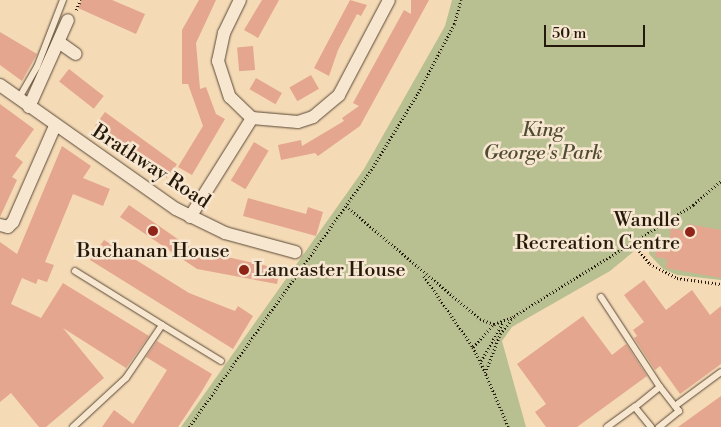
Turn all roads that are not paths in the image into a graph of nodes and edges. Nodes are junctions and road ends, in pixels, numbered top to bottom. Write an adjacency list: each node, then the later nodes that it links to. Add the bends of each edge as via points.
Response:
1 (63, 0): 8 (lane, via 37,67)
2 (240, 0): 10 (street, via 224,33 218,61 230,97)
3 (389, 0): 10 (street, via 339,95 325,109 298,122)
4 (68, 20): 5 (street)
5 (60, 42): 6 (street); 9 (street)
6 (76, 54)
7 (0, 84): 8 (street, Brathway Road)
8 (19, 98): 9 (street, Brathway Road)
9 (29, 107): 11 (street, Brathway Road)
10 (252, 118): 12 (street)
11 (55, 126): 12 (street, Brathway Road); 13 (street)
12 (190, 217): 14 (street, Brathway Road, via 225,233)
13 (4, 226)
14 (295, 252)
15 (75, 271): 17 (lane)
16 (601, 297): 20 (lane)
17 (162, 324): 18 (lane); 23 (lane, via 126,378)
18 (221, 361)
19 (721, 372): 21 (lane)
20 (660, 387): 21 (lane); 22 (lane)
21 (675, 406): 26 (lane, via 679,411)
22 (635, 407): 24 (lane); 25 (lane)
23 (73, 427)
24 (607, 427)
25 (651, 427)
26 (659, 427)

